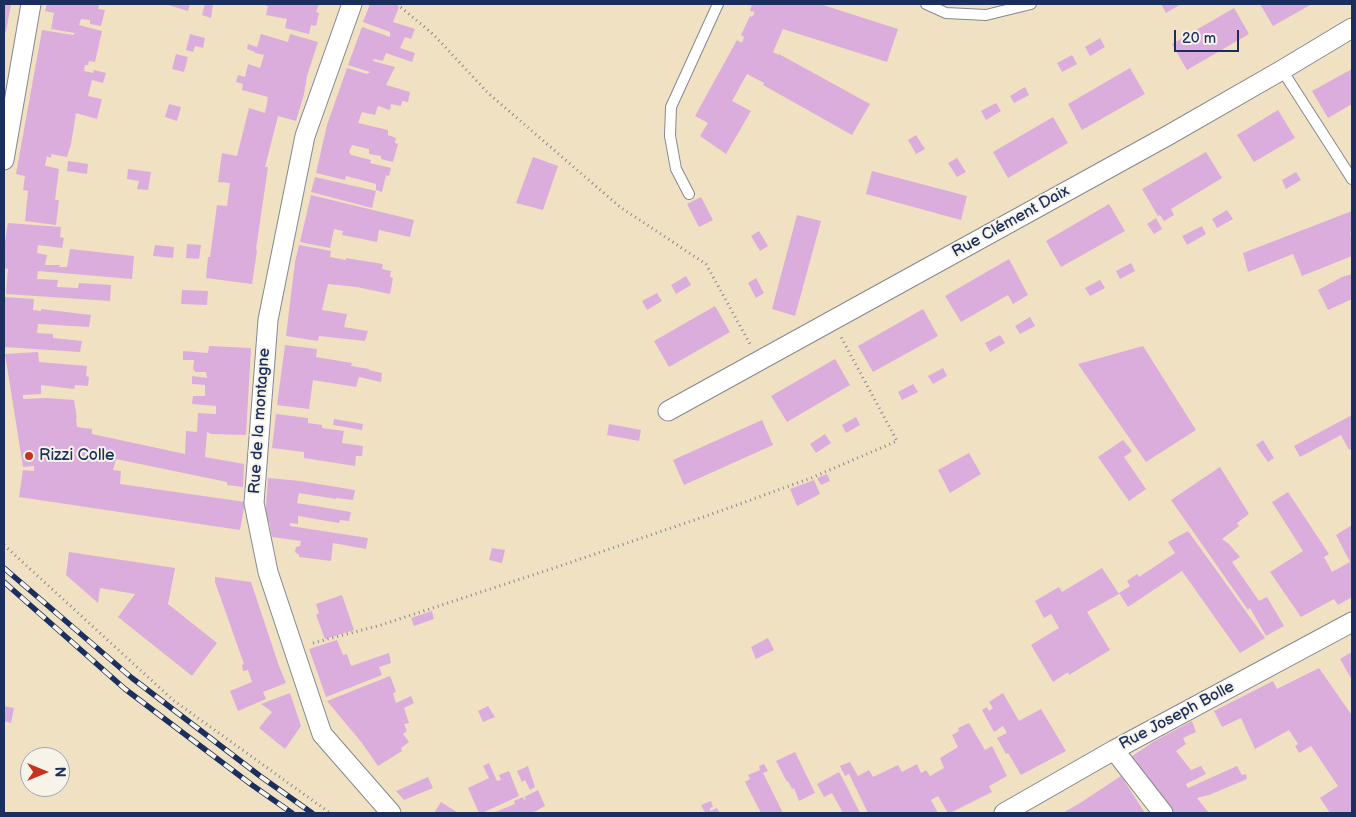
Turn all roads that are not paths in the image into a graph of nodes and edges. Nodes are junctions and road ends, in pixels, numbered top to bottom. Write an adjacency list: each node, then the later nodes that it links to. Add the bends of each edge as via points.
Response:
1 (31, 4): 8 (street)
2 (352, 4): 14 (street, Rue de la montagne, via 305,136 268,320 254,503 268,572 322,734)
3 (718, 4): 10 (lane, via 671,107 670,136 676,169)
4 (926, 4): 5 (lane, via 946,13 986,15)
5 (1031, 4)
6 (1352, 28): 7 (street, Rue Clément Daix)
7 (1282, 70): 9 (lane); 11 (street, Rue Clément Daix)
8 (4, 160)
9 (1352, 178)
10 (689, 194)
11 (668, 412)
12 (1352, 622): 13 (street, Rue Joseph Bolle)
13 (1114, 750): 15 (street, Rue Joseph Bolle); 16 (street)
14 (392, 813)
15 (1004, 813)
16 (1163, 813)

